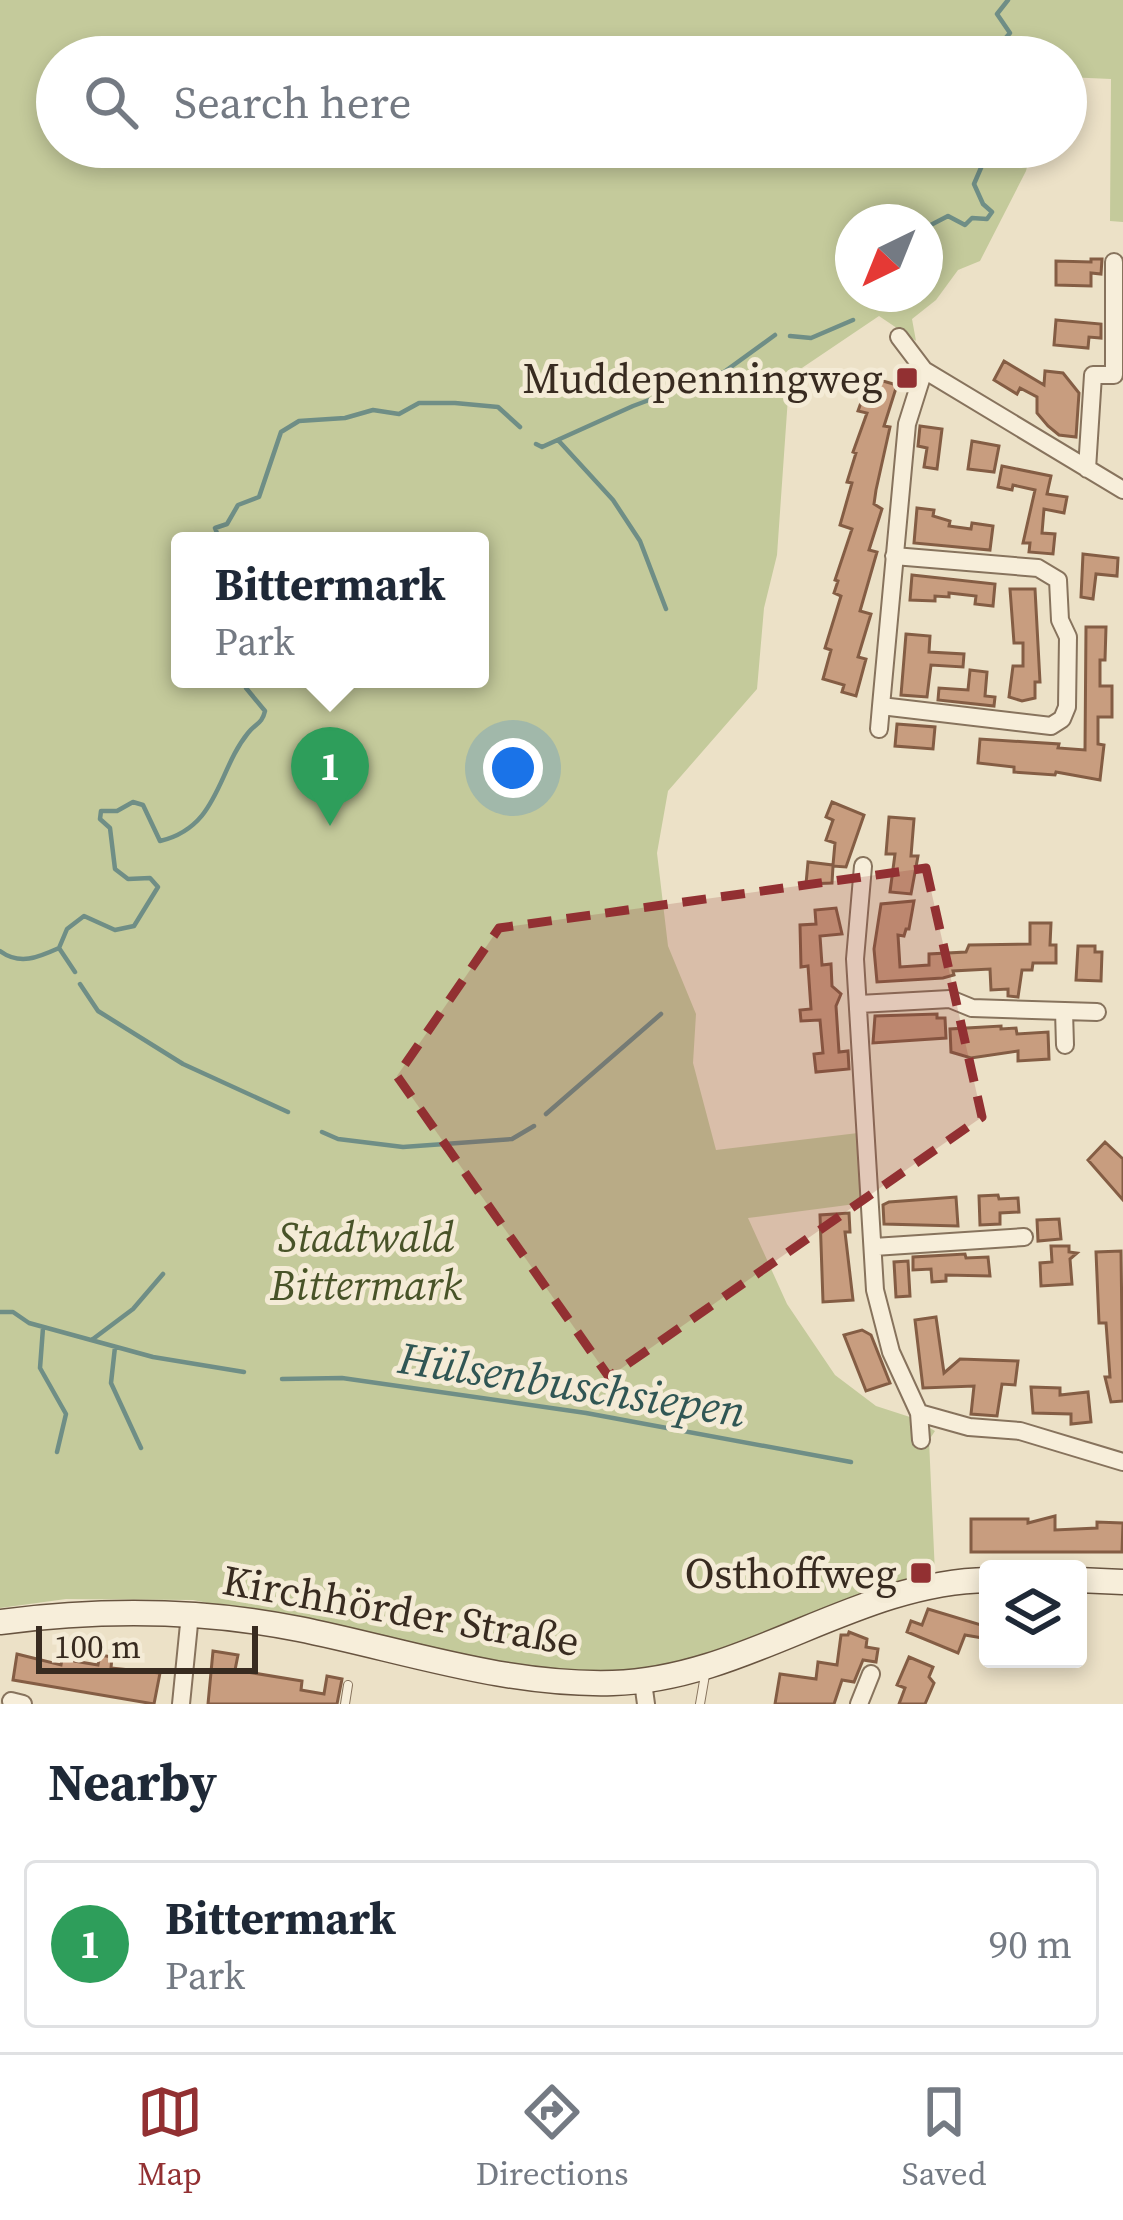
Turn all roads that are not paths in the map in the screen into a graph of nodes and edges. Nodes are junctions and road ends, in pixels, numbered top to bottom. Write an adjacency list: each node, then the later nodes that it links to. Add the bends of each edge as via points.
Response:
1 (1114, 262): 2 (street)
2 (1119, 333): 5 (street, via 1114,375 1093,375)
3 (898, 337): 4 (street)
4 (923, 370): 5 (street); 7 (street, via 907,424)
5 (1087, 469): 6 (street)
6 (1123, 490)
7 (894, 556): 8 (street); 8 (street, via 1050,572 1061,589 1068,637 1067,707 1051,726)
8 (881, 706): 9 (street)
9 (879, 729)
10 (863, 866): 11 (street)
11 (859, 1004): 12 (street, via 950,999 972,1008); 16 (street)
12 (1064, 1011): 13 (street); 14 (street)
13 (1097, 1012)
14 (1065, 1045)
15 (1024, 1237): 16 (street)
16 (874, 1247): 17 (street, via 890,1352)
17 (919, 1413): 18 (street); 19 (street, via 1020,1431)
18 (921, 1440)
19 (1123, 1462)
20 (1087, 1580): 22 (main road)
21 (979, 1581): 25 (main road, Kirchhörder Straße, via 918,1587)
22 (1123, 1582)
23 (190, 1614): 24 (main road, Kirchhörder Straße, via 78,1612); 28 (main road, Kirchhörder Straße); 29 (street)
24 (0, 1622)
25 (707, 1667): 28 (main road, Kirchhörder Straße); 31 (lane)
26 (872, 1674): 32 (street)
27 (348, 1685): 30 (lane)
28 (645, 1693)
29 (181, 1704)
30 (345, 1704)
31 (700, 1704)
32 (859, 1704)

